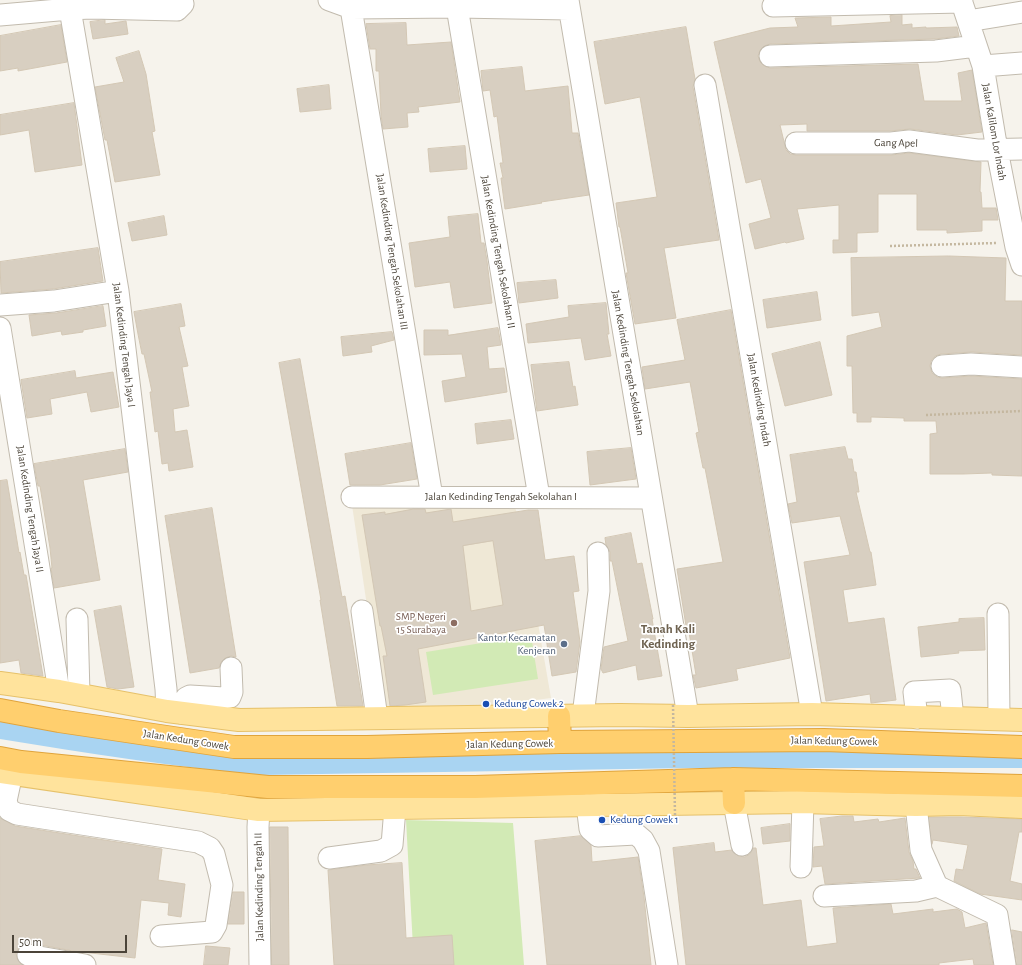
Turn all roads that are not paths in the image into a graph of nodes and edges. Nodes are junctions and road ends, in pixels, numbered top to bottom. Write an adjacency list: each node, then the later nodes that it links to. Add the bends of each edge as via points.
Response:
1 (182, 0): 3 (street, via 183,4 177,10)
2 (330, 1): 7 (street)
3 (83, 5): 10 (street); 19 (street, Jalan Kedinding Tengah Jaya I)
4 (568, 5): 6 (street); 27 (street, Jalan Kedinding Tengah Sekolahan)
5 (773, 6): 8 (street)
6 (457, 7): 7 (street); 26 (street, Jalan Kedinding Tengah Sekolahan II)
7 (351, 8): 25 (street, Jalan Kedinding Tengah Sekolahan III)
8 (964, 8): 9 (street); 12 (street, Jalan Kalilom Lor Indah)
9 (1022, 12)
10 (0, 14)
11 (770, 56): 12 (street, via 936,51)
12 (979, 56): 13 (street); 17 (street, Jalan Kalilom Lor Indah)
13 (1022, 63)
14 (705, 85): 38 (street, Jalan Kedinding Indah)
15 (796, 143): 17 (street, Gang Apel, via 909,141)
16 (1022, 149): 17 (street, Gang Apel)
17 (997, 150): 18 (street, Jalan Kalilom Lor Indah)
18 (1019, 250)
19 (118, 291): 20 (street, via 54,301); 37 (street, Jalan Kedinding Tengah Jaya I, via 165,681)
20 (0, 305)
21 (0, 328): 34 (street, Jalan Kedinding Tengah Jaya II)
22 (942, 366): 23 (street, via 971,364)
23 (1022, 367)
24 (352, 497): 25 (street, Jalan Kedinding Tengah Sekolahan I)
25 (432, 497): 26 (street, Jalan Kedinding Tengah Sekolahan I)
26 (539, 497): 27 (street, Jalan Kedinding Tengah Sekolahan I)
27 (650, 498): 36 (street, Jalan Kedinding Tengah Sekolahan)
28 (598, 553): 39 (street, via 599,591)
29 (362, 611): 41 (street)
30 (998, 614): 42 (street)
31 (77, 619): 34 (street)
32 (232, 668): 37 (street, via 230,697 190,696)
33 (0, 684): 34 (main road)
34 (69, 693): 37 (main road)
35 (0, 710): 44 (highway, Jalan Kedung Cowek, via 234,748)
36 (680, 710): 38 (main road); 39 (main road)
37 (174, 712): 41 (main road, via 239,720)
38 (812, 714): 42 (main road)
39 (583, 715): 40 (main road)
40 (559, 716): 41 (main road); 44 (highway)
41 (377, 718)
42 (999, 719): 43 (main road)
43 (1022, 720)
44 (560, 742): 45 (highway, Jalan Kedung Cowek, via 824,740)
45 (1022, 747)
46 (4, 768): 47 (highway, via 21,762 268,787 475,787); 55 (main road); 61 (street, via 6,801 9,810 17,814 198,842 210,848 222,885 216,924 212,932)
47 (733, 779): 48 (highway); 50 (highway)
48 (1022, 786)
49 (803, 802): 50 (main road); 52 (main road); 58 (street)
50 (734, 803): 51 (main road); 56 (street)
51 (587, 805): 54 (main road); 65 (street, via 591,832 598,836 636,834 649,851)
52 (916, 805): 53 (main road); 59 (street, via 921,850)
53 (1022, 807)
54 (395, 808): 55 (main road); 57 (street, via 392,845 381,851)
55 (259, 810): 64 (street, Jalan Kedinding Tengah II)
56 (742, 845)
57 (329, 858)
58 (801, 867)
59 (937, 886): 60 (street, via 916,891); 66 (street, via 997,915)
60 (824, 896)
61 (161, 936)
62 (28, 955): 63 (street)
63 (85, 965)
64 (260, 965)
65 (667, 965)
66 (1005, 965)

